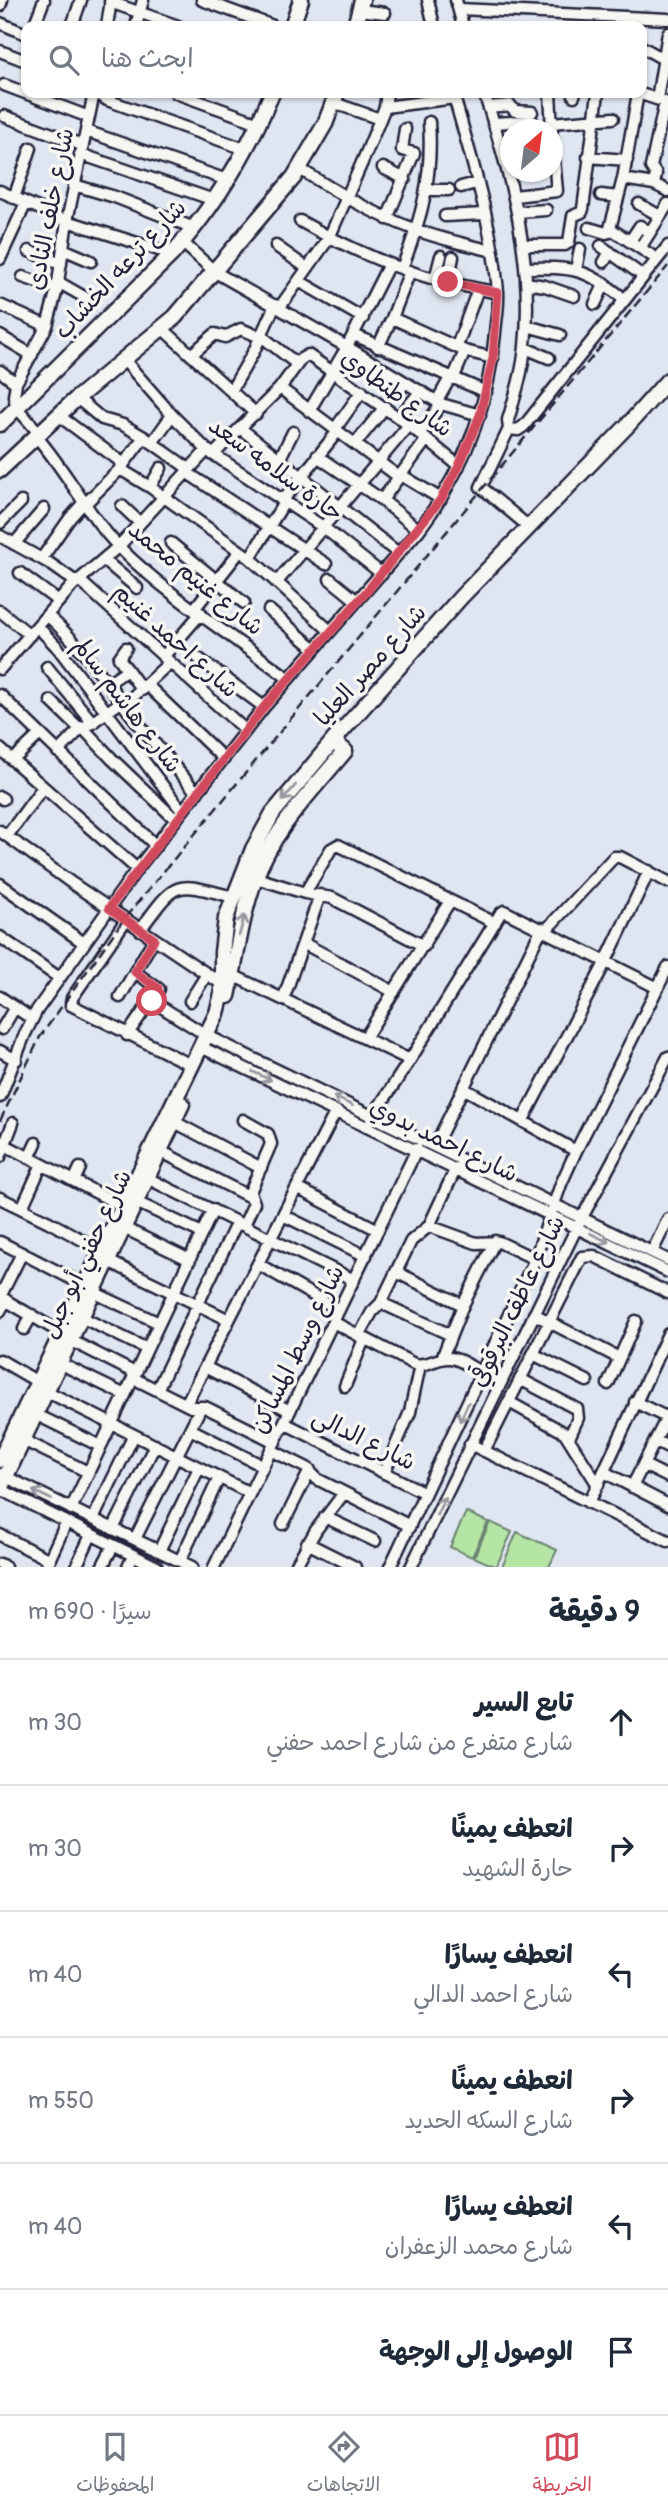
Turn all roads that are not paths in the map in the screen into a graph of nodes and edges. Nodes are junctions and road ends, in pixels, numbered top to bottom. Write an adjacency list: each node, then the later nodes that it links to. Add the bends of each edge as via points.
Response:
1 (2, 0): 11 (street)
2 (44, 0): 16 (street)
3 (80, 0): 17 (street)
4 (143, 0): 12 (street)
5 (202, 0): 21 (street)
6 (301, 0): 22 (street)
7 (428, 0): 23 (street)
8 (111, 1): 12 (street); 18 (street)
9 (360, 5): 13 (street)
10 (457, 5): 14 (street)
11 (0, 6)
12 (141, 13): 19 (street); 20 (street)
13 (385, 13)
14 (545, 14): 15 (street); 24 (street)
15 (668, 19)
16 (36, 21)
17 (74, 21)
18 (108, 21)
19 (138, 21)
20 (164, 21)
21 (259, 21)
22 (294, 21)
23 (433, 21)
24 (544, 21)
25 (0, 23): 26 (street)
26 (21, 32)
27 (668, 33): 31 (street)
28 (647, 50): 31 (street)
29 (0, 51): 30 (street)
30 (21, 59)
31 (664, 60): 47 (street)
32 (4, 85): 33 (street)
33 (21, 91)
34 (39, 98): 51 (street)
35 (94, 98): 51 (street, شارع خلف النادى)
36 (104, 98): 64 (street)
37 (190, 98): 57 (street)
38 (270, 98): 57 (street, شارع ترعه الخشاب)
39 (335, 98): 54 (street); 69 (street)
40 (386, 98): 48 (street)
41 (437, 98): 48 (street)
42 (455, 98): 74 (street)
43 (486, 98): 49 (street)
44 (550, 98): 55 (street)
45 (597, 98): 52 (street)
46 (637, 98): 67 (street)
47 (663, 101): 75 (street, via 651,167 657,175)
48 (385, 107): 54 (street)
49 (489, 107): 58 (street); 58 (street, via 510,105 532,117)
50 (4, 116): 65 (street)
51 (89, 117): 61 (street, شارع خلف النادى)
52 (594, 118): 53 (street); 59 (street); 66 (street)
53 (613, 118)
54 (380, 119): 86 (street)
55 (551, 119)
56 (429, 122): 78 (street)
57 (259, 123): 64 (street, شارع ترعه الخشاب)
58 (493, 123): 62 (street)
59 (563, 124)
60 (405, 129): 70 (street, via 402,148 414,152)
61 (86, 131): 65 (street, شارع خلف النادى); 72 (street)
62 (499, 142): 83 (street)
63 (32, 148): 85 (street)
64 (245, 149): 72 (street, شارع ترعه الخشاب)
65 (81, 150): 76 (street, شارع خلف النادى); 87 (street)
66 (588, 157): 67 (street); 107 (street, via 583,209 573,216 567,245)
67 (627, 160): 71 (street)
68 (383, 167): 70 (street)
69 (300, 169): 86 (street); 128 (street)
70 (405, 178): 96 (street)
71 (623, 179): 75 (street); 84 (street)
72 (228, 180): 87 (street, شارع ترعه الخشاب)
73 (556, 182): 83 (street, via 557,191)
74 (476, 183): 77 (street); 93 (street)
75 (654, 184): 81 (street)
76 (74, 185): 97 (street, شارع خلف النادى); 99 (street)
77 (461, 187)
78 (427, 190): 79 (street); 101 (street)
79 (449, 190)
80 (0, 191): 85 (street)
81 (668, 191)
82 (601, 195): 84 (street)
83 (515, 196): 92 (street)
84 (618, 197): 102 (street)
85 (14, 198): 88 (street)
86 (346, 198): 96 (street); 104 (street)
87 (214, 200): 99 (street, شارع ترعه الخشاب)
88 (26, 203): 97 (street); 118 (street)
89 (639, 204): 95 (street)
90 (668, 204): 95 (street)
91 (547, 210): 92 (street)
92 (518, 212): 107 (street)
93 (484, 214): 94 (street); 114 (street)
94 (445, 216)
95 (660, 216): 103 (street)
96 (387, 219): 101 (street)
97 (67, 221): 111 (street, شارع خلف النادى); 115 (street)
98 (300, 221): 104 (street)
99 (194, 228): 106 (street, شارع ترعه الخشاب)
100 (589, 228): 102 (street)
101 (417, 230): 114 (street); 126 (street)
102 (608, 232): 105 (street, via 614,230)
103 (649, 232): 105 (street, via 640,226); 110 (street)
104 (328, 238): 123 (street); 124 (street)
105 (630, 241): 110 (street)
106 (182, 242): 115 (street, شارع ترعه الخشاب); 128 (street)
107 (523, 245): 125 (street)
108 (276, 246): 124 (street)
109 (668, 246): 119 (street)
110 (639, 248): 119 (street)
111 (63, 249): 120 (street); 122 (street, شارع خلف النادى)
112 (580, 249): 127 (street)
113 (29, 251): 122 (street)
114 (492, 251): 138 (street)
115 (172, 254): 180 (street, شارع ترعه الخشاب)
116 (441, 256): 131 (street)
117 (453, 257): 133 (street)
118 (0, 259)
119 (657, 259): 129 (street)
120 (91, 261)
121 (604, 262): 129 (street, via 606,249)
122 (61, 264): 136 (street, شارع خلف النادى)
123 (390, 264): 126 (street); 145 (street)
124 (307, 268): 132 (street)
125 (525, 268): 127 (street); 134 (street)
126 (406, 269): 131 (street); 146 (street)
127 (576, 270): 135 (street)
128 (215, 272): 144 (street); 149 (street)
129 (643, 276): 141 (street)
130 (23, 277): 136 (street)
131 (435, 279): 133 (street)
132 (299, 281): 144 (street); 145 (street)
133 (448, 282): 137 (street)
134 (526, 283): 139 (street); 148 (street)
135 (605, 283): 141 (street); 142 (street)
136 (57, 286): 140 (street); 147 (street, شارع خلف النادى)
137 (478, 289): 138 (street); 157 (street)
138 (498, 293): 160 (street)
139 (574, 296)
140 (86, 298)
141 (624, 299): 190 (street, via 524,426)
142 (595, 304)
143 (0, 305): 147 (street)
144 (277, 306): 153 (street); 154 (street)
145 (363, 318): 150 (street)
146 (392, 318): 155 (street); 157 (street)
147 (47, 326): 158 (street, شارع خلف النادى)
148 (527, 326): 151 (street); 156 (street)
149 (163, 329): 162 (street); 163 (street)
150 (354, 335): 154 (street); 155 (street)
151 (560, 335)
152 (0, 336): 158 (street)
153 (260, 336): 163 (street, via 242,328 225,337 215,334); 164 (street); 172 (street)
154 (347, 346): 166 (street); 169 (street)
155 (378, 347): 167 (street)
156 (525, 348): 161 (street); 190 (street)
157 (461, 349): 160 (street); 167 (street)
158 (32, 355): 170 (street, شارع خلف النادى)
159 (210, 355): 163 (street)
160 (493, 358): 175 (street)
161 (550, 358)
162 (125, 361): 177 (street); 184 (street, حارة سلامه سعد)
163 (196, 362): 172 (street)
164 (297, 364): 166 (street, شارع طنطاوي, via 308,355); 171 (street)
165 (0, 371): 170 (street)
166 (333, 372): 173 (street, شارع طنطاوي); 181 (street)
167 (452, 379): 175 (street); 178 (street)
168 (668, 380): 223 (street, شارع مصر العليا)
169 (405, 382): 174 (street); 176 (street)
170 (16, 383): 180 (street)
171 (280, 388): 181 (street); 182 (street)
172 (230, 391): 182 (street)
173 (362, 391): 179 (street, شارع طنطاوي); 191 (street)
174 (421, 391): 178 (street); 186 (street)
175 (486, 392): 185 (street)
176 (397, 394)
177 (77, 398): 183 (street); 195 (street, via 102,419)
178 (439, 402): 185 (street); 194 (street)
179 (385, 407): 186 (street, شارع طنطاوي); 196 (street)
180 (10, 410): 187 (street, شارع ترعه الخشاب); 193 (street, شارع غنيم محمد)
181 (309, 411): 191 (street)
182 (256, 414): 189 (street)
183 (58, 415): 193 (street); 201 (street)
184 (172, 415): 195 (street); 197 (street, حارة سلامه سعد)
185 (480, 415): 202 (street)
186 (399, 417): 188 (street, شارع طنطاوي)
187 (0, 424)
188 (409, 425): 194 (street, شارع طنطاوي); 200 (street)
189 (240, 428): 197 (street); 199 (street)
190 (509, 429): 223 (street, via 481,489)
191 (337, 430): 196 (street); 198 (street)
192 (293, 432): 199 (street)
193 (38, 434): 204 (street); 215 (street, شارع غنيم محمد)
194 (423, 436): 202 (street, شارع طنطاوي); 206 (street)
195 (148, 440): 201 (street); 205 (street)
196 (355, 444): 200 (street)
197 (210, 452): 205 (street); 212 (street, حارة سلامه سعد)
198 (317, 456): 207 (street); 208 (street)
199 (279, 460): 207 (street)
200 (377, 461): 206 (street); 208 (street)
201 (122, 466): 209 (street); 215 (street)
202 (459, 466): 211 (street)
203 (160, 468): 209 (street)
204 (0, 470)
205 (188, 471): 210 (street); 221 (street)
206 (400, 476): 211 (street); 213 (street)
207 (300, 478): 212 (street); 217 (street)
208 (358, 484): 213 (street); 217 (street)
209 (150, 487): 210 (street)
210 (164, 497): 220 (street); 230 (street)
211 (441, 499): 224 (street)
212 (284, 500): 221 (street); 222 (street, حارة سلامه سعد)
213 (382, 500): 224 (street)
214 (21, 502): 219 (street)
215 (85, 502): 228 (street, شارع غنيم محمد); 232 (street)
216 (122, 506): 220 (street)
217 (340, 506): 222 (street); 231 (street)
218 (44, 509): 227 (street)
219 (0, 523)
220 (141, 523): 228 (street)
221 (270, 526): 229 (street); 233 (street)
222 (323, 527): 229 (street); 237 (street, حارة سلامه سعد)
223 (529, 527): 272 (street, شارع مصر العليا)
224 (419, 530): 231 (street)
225 (0, 536): 227 (street, شارع احمد غنيم)
226 (171, 542): 240 (street)
227 (14, 544): 232 (street, شارع احمد غنيم)
228 (119, 546): 234 (street); 248 (street, شارع غنيم محمد)
229 (304, 550): 235 (street); 241 (street)
230 (240, 551): 233 (street); 240 (street)
231 (398, 553): 237 (street)
232 (42, 558): 239 (street, شارع احمد غنيم)
233 (250, 558): 241 (street)
234 (104, 560): 239 (street); 242 (street)
235 (326, 564)
236 (20, 573): 243 (street)
237 (382, 574): 244 (street)
238 (330, 579): 244 (street)
239 (78, 581): 243 (street); 256 (street, شارع احمد غنيم)
240 (217, 581): 245 (street); 248 (street)
241 (277, 582): 251 (street)
242 (137, 588)
243 (58, 601): 249 (street)
244 (357, 601): 251 (street)
245 (244, 603)
246 (269, 610): 254 (street)
247 (0, 611): 252 (street)
248 (198, 611): 256 (street); 260 (street, شارع غنيم محمد)
249 (47, 615): 250 (street); 261 (street)
250 (37, 626): 252 (street); 267 (street, شارع هاشم سالم)
251 (330, 631): 254 (street)
252 (30, 635): 257 (street)
253 (126, 648): 259 (street, via 119,655)
254 (314, 648): 260 (street)
255 (198, 658): 266 (street)
256 (166, 660): 262 (street); 270 (street, شارع احمد غنيم)
257 (2, 662)
258 (47, 667): 268 (street)
259 (127, 670): 261 (street); 262 (street)
260 (288, 678): 266 (street)
261 (108, 683): 265 (street)
262 (144, 688): 265 (street); 275 (street)
263 (0, 695): 271 (street)
264 (51, 701): 269 (street)
265 (122, 703): 267 (street); 278 (street)
266 (264, 707): 270 (street)
267 (107, 713): 268 (street); 279 (street, شارع هاشم سالم)
268 (93, 723): 269 (street)
269 (81, 728): 274 (street); 279 (street)
270 (246, 730): 275 (street)
271 (40, 734): 274 (street); 276 (street)
272 (333, 741): 284 (street, شارع مصر العليا, one-way to 284, via 273,813 253,849); 284 (street, شارع مصر العليا, via 345,751)
273 (0, 749): 276 (street)
274 (58, 752): 281 (street)
275 (225, 759): 278 (street)
276 (13, 760): 277 (street)
277 (43, 787): 280 (street); 282 (street)
278 (197, 793): 279 (street)
279 (179, 816): 281 (street)
280 (3, 834): 291 (street)
281 (156, 846): 282 (street)
282 (137, 869): 291 (street)
283 (649, 872): 285 (street); 294 (street, via 614,857); 301 (street)
284 (249, 876): 287 (street); 289 (street, شارع مصر العليا); 306 (street, شارع مصر العليا, one-way to 284)
285 (668, 882)
286 (0, 884): 298 (street)
287 (305, 893): 288 (street); 290 (street, via 331,849 338,845)
288 (320, 895): 299 (street); 300 (street)
289 (233, 897): 295 (street, via 186,886 173,890); 306 (street, شارع مصر العليا, via 224,934)
290 (450, 901): 293 (street); 300 (street)
291 (109, 908): 292 (street); 298 (street)
292 (126, 920): 295 (street); 317 (street, via 70,1002)
293 (495, 923): 294 (street, via 507,911); 323 (street)
294 (544, 929): 301 (street); 326 (street)
295 (140, 930): 297 (street)
296 (0, 937): 305 (street)
297 (154, 939): 303 (street); 304 (street)
298 (84, 943): 305 (street)
299 (303, 943): 308 (street); 311 (street)
300 (424, 946): 308 (street)
301 (606, 961): 307 (street); 332 (street)
302 (668, 967): 307 (street, شارع عاطف البرقوقي)
303 (135, 972): 310 (street); 312 (street, via 158,988)
304 (207, 974): 306 (street); 313 (street)
305 (58, 977): 315 (street)
306 (226, 977): 311 (street); 319 (street, شارع مصر العليا, via 224,1012)
307 (658, 988): 340 (street, شارع عاطف البرقوقي)
308 (394, 992): 318 (street)
309 (0, 997): 314 (street)
310 (120, 997)
311 (284, 998): 318 (street)
312 (152, 1001): 317 (street); 319 (street)
313 (190, 1001)
314 (15, 1007): 315 (street); 316 (street)
315 (32, 1019): 322 (street)
316 (2, 1029)
317 (127, 1035): 324 (street)
318 (365, 1038): 323 (street)
319 (207, 1043): 324 (street, شارع حفني أبو جبل); 328 (street, شارع احمد بدوي, one-way to 328); 329 (street, شارع احمد بدوي, one-way to 319); 331 (street, شارع حفني أبو جبل)
320 (0, 1051): 322 (street)
321 (668, 1057): 359 (street, شارع عاطف البرقوقي)
322 (16, 1060): 325 (street)
323 (411, 1060): 329 (street)
324 (191, 1065): 331 (street, شارع حفني أبو جبل)
325 (2, 1085): 327 (street)
326 (463, 1088): 332 (street); 337 (street)
327 (0, 1097)
328 (336, 1111): 334 (street, شارع احمد بدوي); 349 (street)
329 (373, 1116): 334 (street); 337 (street, شارع احمد بدوي)
330 (243, 1119): 345 (street, via 271,1139)
331 (169, 1120): 339 (street, شارع حفني أبو جبل); 345 (street); 352 (street, شارع حفني أبو جبل)
332 (523, 1120): 340 (street)
333 (13, 1123): 336 (street)
334 (367, 1125): 338 (street, شارع احمد بدوي)
335 (36, 1143): 342 (street)
336 (5, 1145): 341 (street); 342 (street)
337 (435, 1146): 353 (street, شارع احمد بدوي)
338 (418, 1149): 346 (street, شارع احمد بدوي); 363 (street, شارع وسط المساكن)
339 (160, 1151): 347 (street, شارع حفني أبو جبل); 351 (street)
340 (576, 1151): 353 (street, شارع عاطف البرقوقي)
341 (0, 1157)
342 (29, 1158): 343 (street)
343 (42, 1164): 348 (street); 354 (street)
344 (80, 1168): 348 (street)
345 (261, 1168): 351 (street, via 250,1192)
346 (456, 1168): 357 (street, شارع احمد بدوي); 361 (street)
347 (147, 1178): 352 (street, شارع حفني أبو جبل); 355 (street)
348 (74, 1181): 352 (street)
349 (297, 1188): 356 (street); 363 (street)
350 (0, 1198): 354 (street)
351 (252, 1198): 360 (street, via 253,1207)
352 (129, 1204): 362 (street, شارع حفني أبو جبل); 364 (street); 371 (street, شارع حفني أبو جبل)
353 (554, 1204): 357 (street, شارع عاطف البرقوقي); 359 (street, شارع احمد بدوي)
354 (22, 1208): 371 (street)
355 (213, 1210): 360 (street); 364 (street)
356 (283, 1215): 365 (street); 370 (street)
357 (551, 1215): 359 (street, شارع احمد بدوي); 373 (street, شارع عاطف البرقوقي)
358 (668, 1219): 368 (street)
359 (579, 1222): 368 (street, شارع احمد بدوي); 377 (street, شارع احمد بدوي, one-way to 377); 388 (street, شارع عاطف البرقوقي)
360 (240, 1224): 365 (street); 384 (street)
361 (429, 1226): 366 (street, via 476,1243); 376 (street, via 411,1241)
362 (124, 1228): 371 (street, شارع حفني أبو جبل); 372 (street)
363 (378, 1230): 370 (street, شارع وسط المساكن)
364 (202, 1233): 372 (street)
365 (271, 1239): 375 (street); 378 (street)
366 (495, 1241): 373 (street); 385 (street)
367 (0, 1242): 369 (street)
368 (652, 1252): 374 (street, شارع احمد بدوي)
369 (22, 1253): 379 (street); 382 (street)
370 (366, 1255): 378 (street, شارع وسط المساكن)
371 (102, 1256): 379 (street, شارع حفني أبو جبل); 380 (street)
372 (190, 1259): 380 (street)
373 (535, 1259): 409 (street, شارع عاطف البرقوقي)
374 (668, 1260)
375 (258, 1264): 386 (street); 391 (street)
376 (397, 1272): 383 (street); 385 (street)
377 (668, 1272)
378 (354, 1279): 386 (street, شارع وسط المساكن)
379 (89, 1288): 390 (street, شارع حفني أبو جبل); 395 (street); 399 (street, شارع حفني أبو جبل)
380 (173, 1293): 384 (street); 395 (street)
381 (668, 1293): 394 (street, via 588,1255 579,1262)
382 (2, 1298): 387 (street); 389 (street)
383 (381, 1303): 398 (street); 400 (street)
384 (198, 1305): 391 (street); 416 (street)
385 (464, 1305): 398 (street)
386 (339, 1310): 393 (street, شارع وسط المساكن)
387 (0, 1311)
388 (534, 1314): 394 (street); 433 (street, شارع عاطف البرقوقي)
389 (32, 1315): 396 (street); 399 (street)
390 (81, 1317): 399 (street, شارع حفني أبو جبل); 401 (street)
391 (229, 1320): 408 (street)
392 (636, 1321): 403 (street)
393 (333, 1322): 400 (street); 422 (street, شارع وسط المساكن)
394 (548, 1322): 402 (street); 403 (street)
395 (159, 1323): 401 (street)
396 (24, 1329)
397 (668, 1334): 419 (street)
398 (451, 1335): 404 (street)
399 (65, 1337): 406 (street, شارع حفني أبو جبل); 410 (street); 414 (street, شارع حفني أبو جبل)
400 (362, 1337): 407 (street); 415 (street)
401 (146, 1349): 410 (street)
402 (533, 1354): 411 (street); 412 (street)
403 (619, 1357): 413 (street)
404 (442, 1358): 407 (street); 409 (street, via 452,1358)
405 (0, 1360): 414 (street)
406 (59, 1363): 414 (street, شارع حفني أبو جبل); 417 (street)
407 (420, 1365): 447 (street, via 410,1412)
408 (205, 1367): 420 (street); 422 (street)
409 (482, 1373): 455 (street, شارع عاطف البرقوقي, one-way to 455)
410 (134, 1375): 416 (street); 417 (street)
411 (520, 1379): 418 (street); 429 (street, via 578,1409)
412 (587, 1381)
413 (607, 1384)
414 (42, 1386): 423 (street, شارع حفني أبو جبل); 425 (street); 432 (street, شارع حفني أبو جبل)
415 (345, 1386)
416 (157, 1390): 420 (street)
417 (125, 1395): 425 (street)
418 (509, 1402): 429 (street); 438 (street)
419 (635, 1402): 424 (street); 446 (street)
420 (186, 1404): 421 (street)
421 (201, 1407): 427 (street); 436 (street)
422 (290, 1411): 426 (street, شارع وسط المساكن)
423 (35, 1414): 430 (street, شارع حفني أبو جبل); 435 (street)
424 (668, 1417): 431 (street)
425 (111, 1423): 428 (street); 435 (street)
426 (284, 1423): 436 (street, شارع وسط المساكن); 447 (street, شارع الدالى)
427 (190, 1429): 439 (street); 442 (street)
428 (134, 1435): 434 (street); 460 (street)
429 (569, 1438): 451 (street)
430 (23, 1440): 445 (street); 450 (street, شارع حفني أبو جبل)
431 (656, 1441): 437 (street); 441 (street)
432 (4, 1443): 440 (street, شارع حفني أبو جبل)
433 (470, 1444): 438 (street); 487 (street, شارع عاطف البرقوقي, one-way to 433)
434 (155, 1445): 439 (street); 464 (street)
435 (100, 1446): 445 (street)
436 (273, 1446): 442 (street, شارع وسط المساكن); 444 (street)
437 (668, 1447)
438 (484, 1451): 456 (street)
439 (176, 1456): 443 (street); 467 (street)
440 (0, 1460)
441 (644, 1465): 448 (street); 452 (street)
442 (263, 1466): 453 (street, شارع وسط المساكن)
443 (199, 1468): 449 (street); 472 (street)
444 (310, 1470): 454 (street, via 317,1479); 462 (street)
445 (88, 1472): 458 (street)
446 (604, 1472): 451 (street); 452 (street)
447 (384, 1473): 455 (street, شارع الدالى)
448 (668, 1476)
449 (219, 1478): 453 (street); 474 (street)
450 (1, 1482): 458 (street, one-way to 450); 461 (street)
451 (598, 1485): 456 (street)
452 (632, 1487): 457 (street)
453 (250, 1493): 483 (street, شارع وسط المساكن)
454 (344, 1493): 459 (street); 463 (street)
455 (425, 1493): 463 (street, شارع عاطف البرقوقي)
456 (589, 1503): 469 (street)
457 (668, 1505)
458 (71, 1509): 460 (street)
459 (325, 1517): 468 (street); 470 (street)
460 (93, 1519): 464 (street)
461 (66, 1523): 466 (street); 475 (street)
462 (283, 1524)
463 (410, 1526): 486 (street, شارع عاطف البرقوقي)
464 (113, 1529): 467 (street)
465 (0, 1535): 475 (street)
466 (91, 1535): 471 (street); 478 (street)
467 (135, 1539): 472 (street)
468 (375, 1541)
469 (668, 1541)
470 (307, 1543): 484 (street); 485 (street)
471 (113, 1546): 473 (street); 479 (street)
472 (159, 1551): 474 (street)
473 (133, 1556): 480 (street); 481 (street)
474 (180, 1561): 482 (street)
475 (48, 1563)
476 (0, 1564): 477 (street)
477 (5, 1567)
478 (76, 1567)
479 (102, 1567)
480 (128, 1567)
481 (157, 1567)
482 (192, 1567)
483 (214, 1567)
484 (295, 1567)
485 (355, 1567)
486 (390, 1567)
487 (411, 1567)

